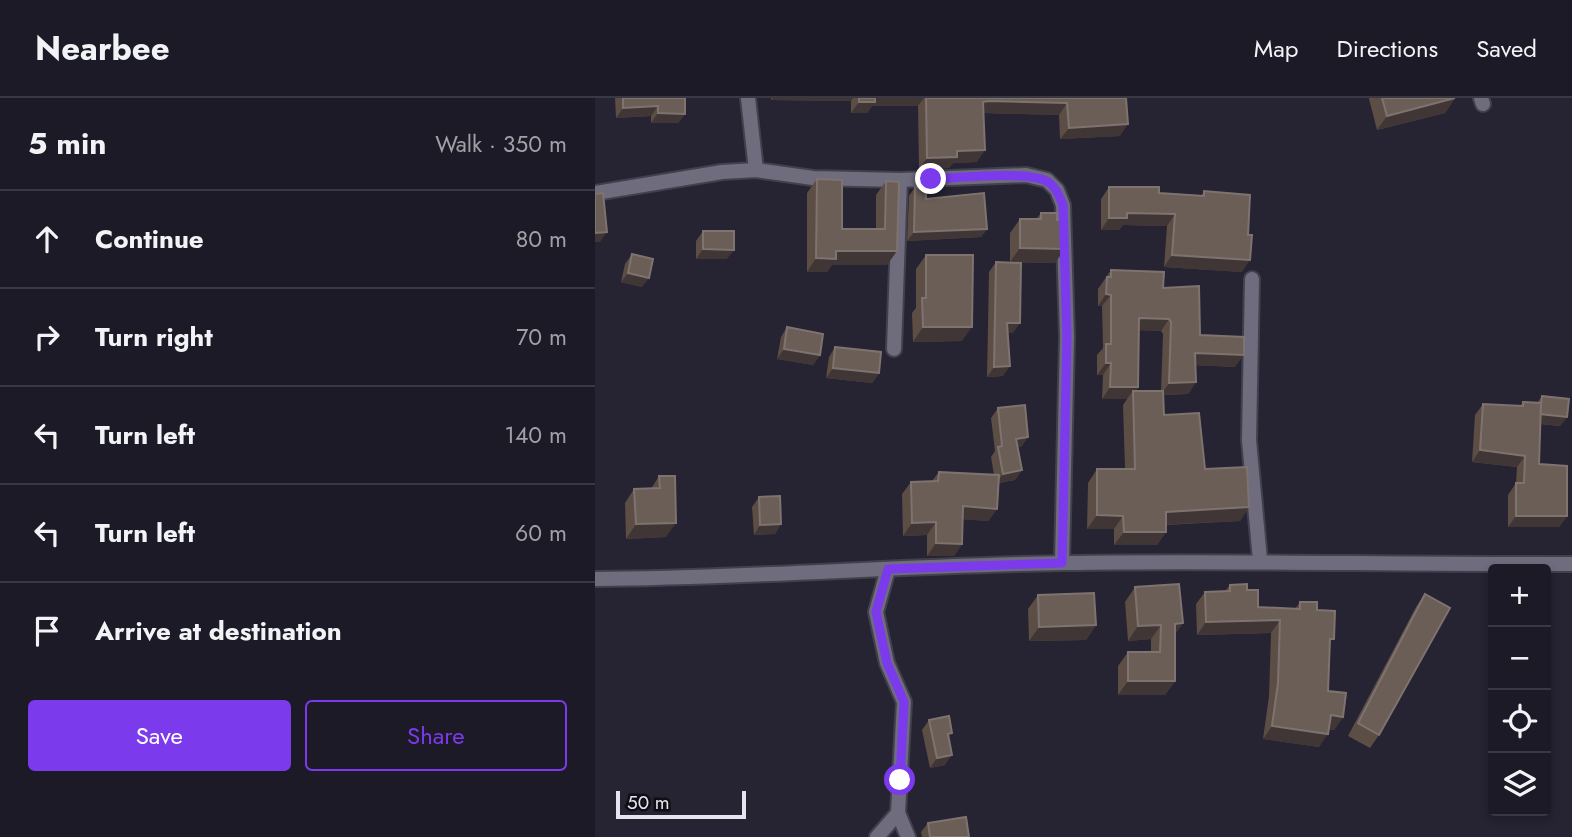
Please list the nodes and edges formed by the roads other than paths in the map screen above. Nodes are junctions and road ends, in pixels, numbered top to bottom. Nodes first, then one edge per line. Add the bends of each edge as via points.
1 (748, 98) edge
2 (756, 170) junction
3 (900, 180) junction
4 (595, 193) edge
5 (1252, 279) dead end
6 (894, 349) dead end
7 (1260, 561) junction
8 (1062, 563) junction
9 (1572, 564) edge
10 (888, 569) junction
11 (595, 579) edge
12 (898, 813) junction
13 (877, 837) edge
14 (908, 837) edge

1 - 2 street
2 - 3 street via 813,178
2 - 4 street
3 - 6 street
3 - 8 street via 1026,175 1047,180 1057,190 1063,205 1067,337
5 - 7 street via 1249,440
7 - 8 street
7 - 9 street
8 - 10 street
10 - 11 street
10 - 12 street via 876,612 887,663 904,702
12 - 13 street
12 - 14 street

